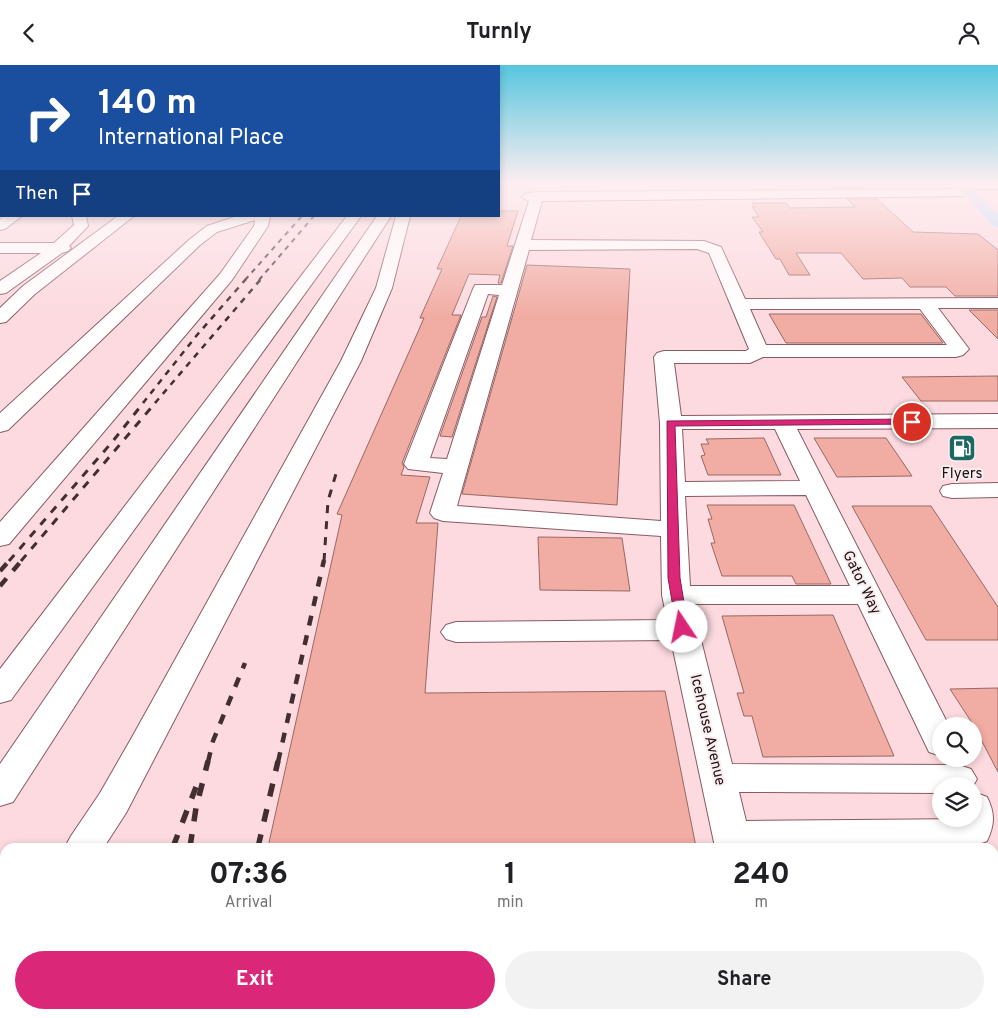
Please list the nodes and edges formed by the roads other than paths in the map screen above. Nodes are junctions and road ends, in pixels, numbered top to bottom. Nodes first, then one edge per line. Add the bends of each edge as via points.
1 (79, 227) edge
2 (104, 227) edge
3 (112, 227) edge
4 (217, 227) edge
5 (260, 227) edge
6 (345, 227) edge
7 (376, 227) edge
8 (400, 227) edge
9 (526, 227) edge
10 (522, 245) junction
11 (86, 247) junction
12 (0, 248) edge
13 (58, 248) junction
14 (0, 289) edge
15 (509, 290) junction
16 (926, 303) junction
17 (998, 303) edge
18 (739, 304) junction
19 (5, 309) edge
20 (759, 351) junction
21 (952, 408) dead end
22 (669, 413) junction
23 (989, 415) edge
24 (782, 423) junction
25 (0, 425) edge
26 (457, 467) junction
27 (815, 488) junction
28 (672, 489) junction
29 (998, 490) edge
30 (952, 491) dead end
31 (672, 529) junction
32 (0, 538) edge
33 (676, 595) junction
34 (868, 595) junction
35 (683, 630) junction
36 (456, 632) dead end
37 (0, 693) edge
38 (932, 725) edge
39 (718, 777) junction
40 (932, 787) edge
41 (0, 792) edge
42 (975, 827) edge
43 (733, 842) edge
44 (87, 843) edge

1 - 13 street
2 - 11 street
3 - 11 street
4 - 25 street via 195,242
5 - 32 street via 226,277
6 - 37 street
7 - 41 street
8 - 44 street via 384,288 351,361 139,756
9 - 10 street
10 - 15 street
10 - 18 street via 699,244 716,250
11 - 13 street
11 - 19 street
12 - 13 street
13 - 14 street
15 - 26 street
15 - 26 street via 481,289 416,464
16 - 17 street
16 - 18 street
16 - 20 street via 959,349
18 - 20 street
20 - 22 street, Icehouse Avenue via 750,357 664,357
21 - 23 street
22 - 24 street
22 - 28 street, Icehouse Avenue
23 - 24 street
24 - 27 street, Gator Way
26 - 31 street via 443,513
27 - 28 street
27 - 34 street, Gator Way
28 - 31 street, Icehouse Avenue
29 - 30 street
31 - 33 street, Icehouse Avenue
33 - 34 street
33 - 35 street, Icehouse Avenue
34 - 38 street, Gator Way
35 - 36 street
35 - 39 street, Icehouse Avenue
39 - 40 street
39 - 43 street, Icehouse Avenue
42 - 43 street via 962,835

